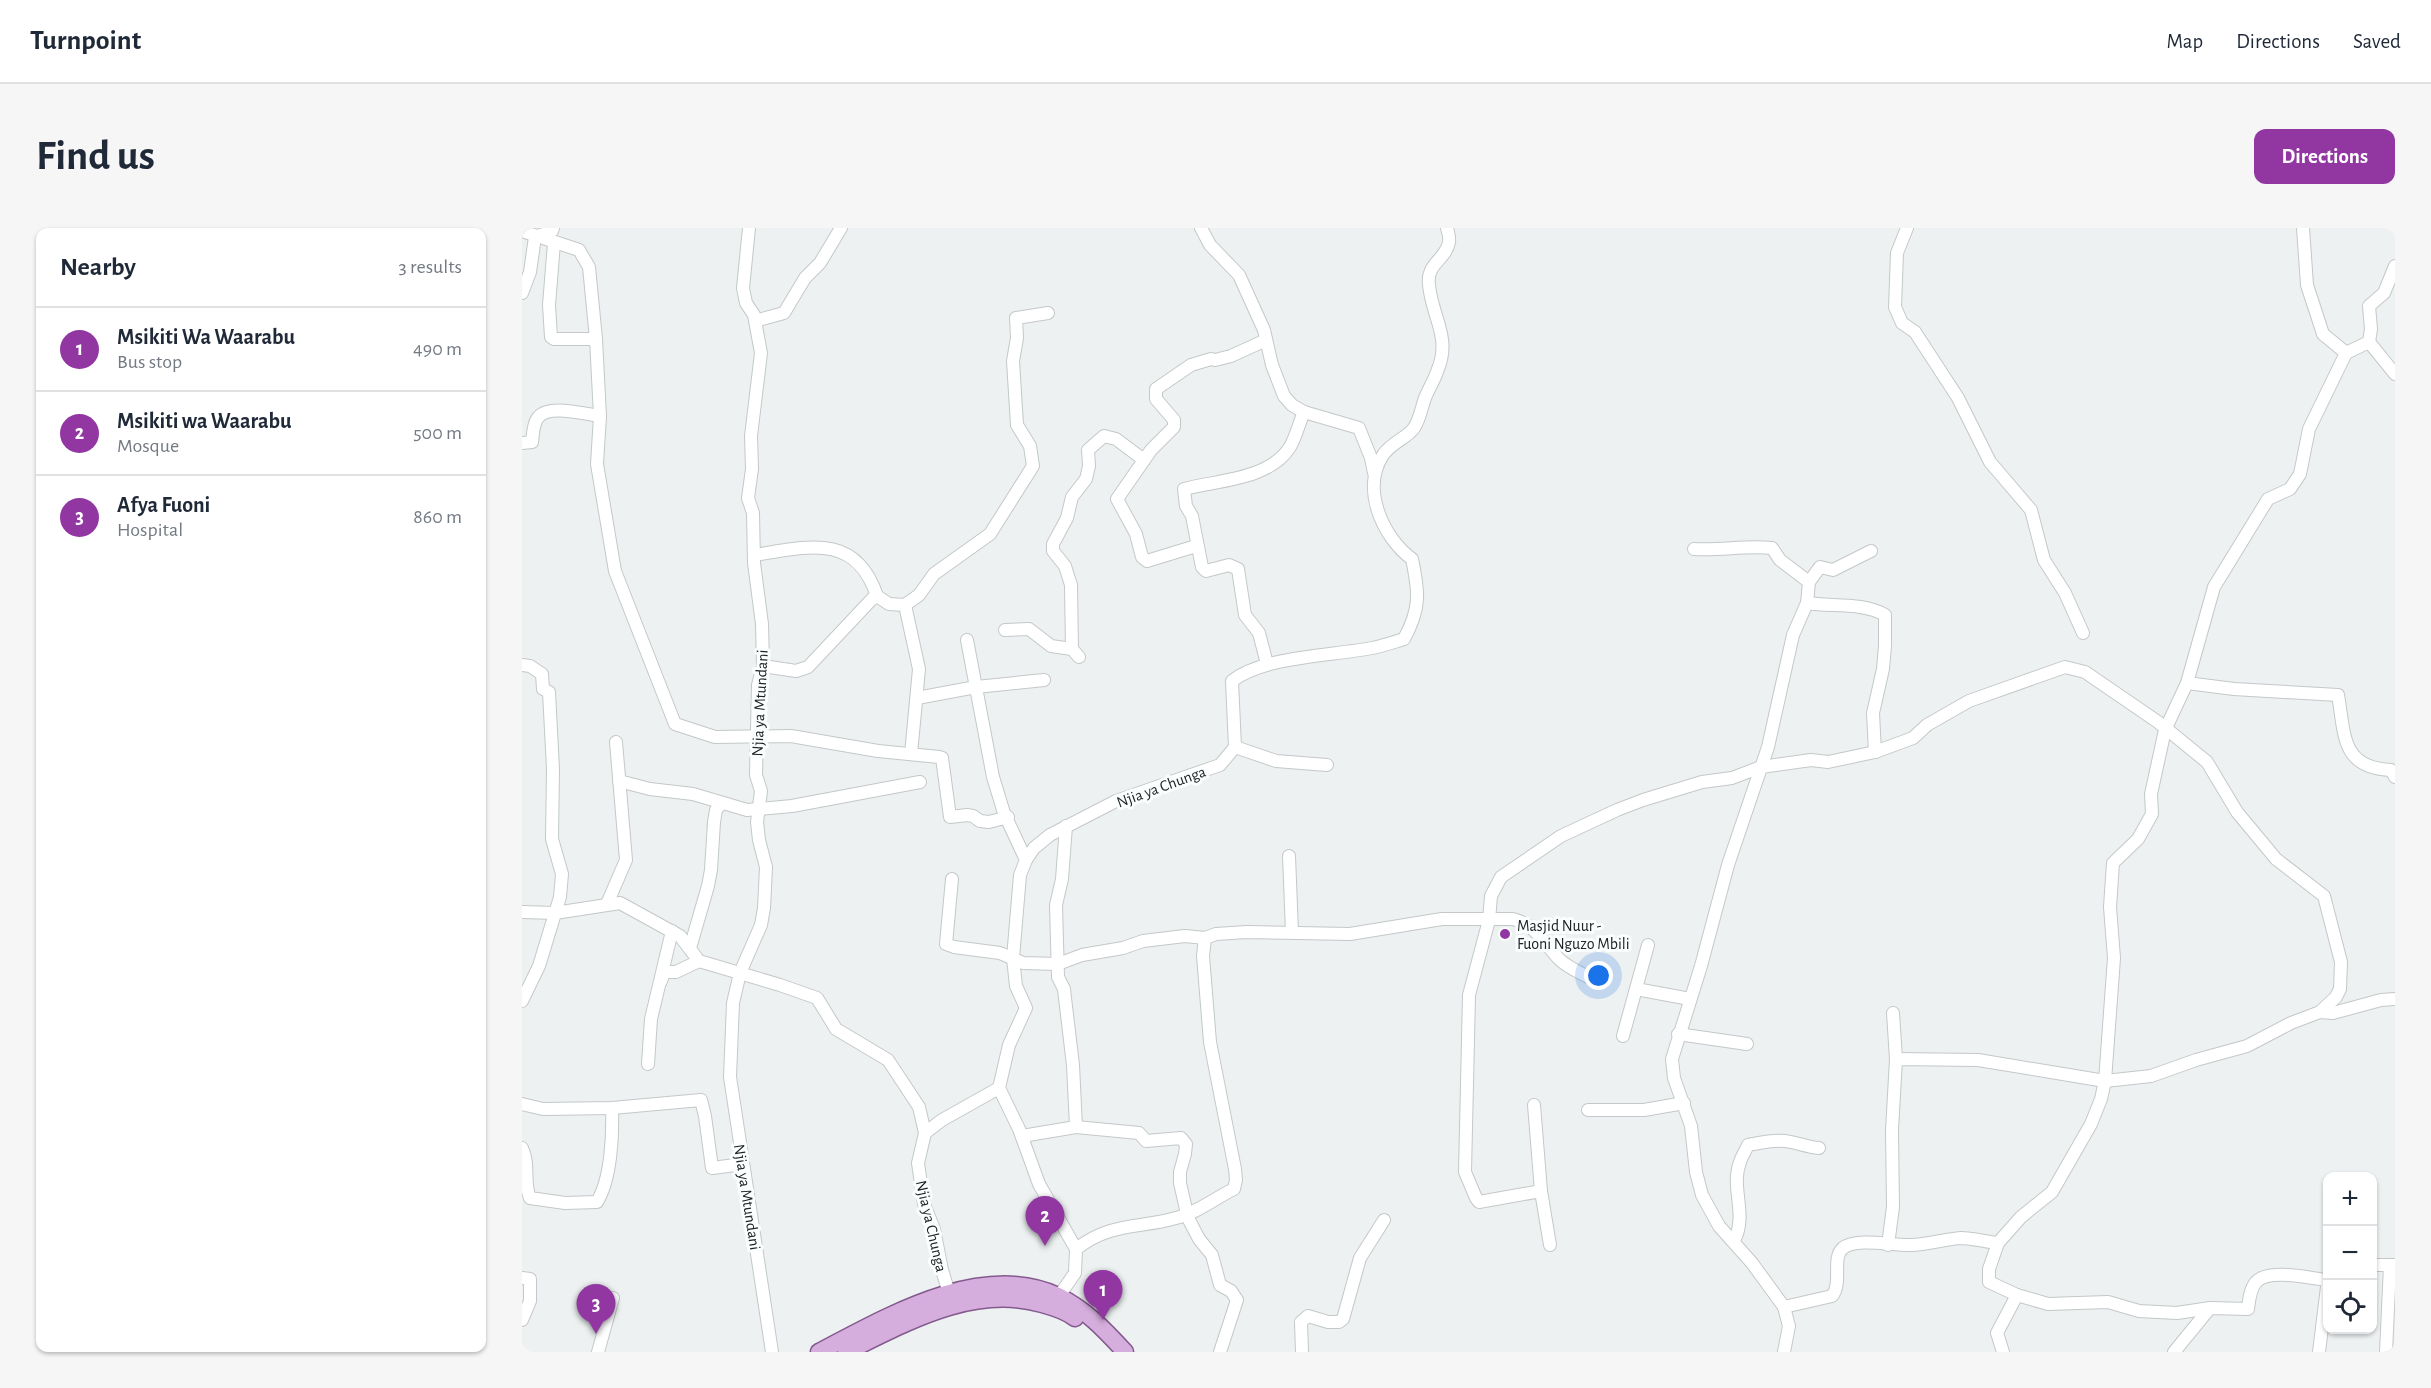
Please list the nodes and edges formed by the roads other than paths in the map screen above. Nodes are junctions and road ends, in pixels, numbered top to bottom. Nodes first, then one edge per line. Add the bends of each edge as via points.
1 (553, 228) edge
2 (748, 228) edge
3 (841, 228) edge
4 (1202, 228) edge
5 (1448, 228) edge
6 (1907, 228) edge
7 (2303, 228) edge
8 (522, 231) edge
9 (535, 237) junction
10 (554, 243) junction
11 (2395, 266) edge
12 (522, 293) edge
13 (1048, 313) dead end
14 (755, 321) junction
15 (596, 339) junction
16 (1266, 340) junction
17 (2369, 342) junction
18 (2346, 353) junction
19 (2395, 374) edge
20 (1304, 412) junction
21 (600, 416) junction
22 (522, 443) edge
23 (1144, 460) junction
24 (1374, 473) junction
25 (1196, 546) junction
26 (1694, 549) dead end
27 (1871, 551) dead end
28 (755, 555) junction
29 (1809, 582) junction
30 (877, 596) junction
31 (1806, 603) junction
32 (904, 605) junction
33 (1005, 630) dead end
34 (2084, 633) dead end
35 (967, 640) dead end
36 (1267, 664) junction
37 (522, 665) edge
38 (763, 666) junction
39 (1044, 680) dead end
40 (2187, 683) junction
41 (976, 687) junction
42 (917, 698) junction
43 (2165, 730) junction
44 (756, 735) junction
45 (616, 742) dead end
46 (1235, 747) junction
47 (1875, 752) junction
48 (911, 754) junction
49 (1328, 765) dead end
50 (1761, 767) junction
51 (2395, 777) edge
52 (619, 781) junction
53 (920, 782) dead end
54 (721, 804) junction
55 (759, 810) junction
56 (1008, 817) junction
57 (1066, 826) junction
58 (1289, 856) dead end
59 (1026, 860) junction
60 (952, 879) dead end
61 (608, 904) junction
62 (522, 912) edge
63 (555, 913) junction
64 (1489, 920) junction
65 (672, 931) junction
66 (1292, 932) junction
67 (1205, 938) junction
68 (1648, 945) dead end
69 (690, 948) junction
70 (1013, 958) junction
71 (699, 961) junction
72 (1059, 964) junction
73 (740, 974) junction
74 (1592, 979) dead end
75 (659, 985) junction
76 (1636, 989) junction
77 (1690, 999) junction
78 (2395, 999) edge
79 (522, 1001) edge
80 (2320, 1012) junction
81 (1893, 1013) dead end
82 (1678, 1034) junction
83 (1623, 1036) dead end
84 (1747, 1044) dead end
85 (1896, 1059) junction
86 (648, 1064) dead end
87 (2105, 1081) junction
88 (999, 1088) junction
89 (1684, 1103) junction
90 (1534, 1105) dead end
91 (524, 1107) edge
92 (612, 1108) junction
93 (1588, 1110) dead end
94 (1076, 1127) junction
95 (925, 1133) junction
96 (1022, 1136) junction
97 (522, 1148) edge
98 (1819, 1148) dead end
99 (743, 1164) junction
100 (1541, 1191) junction
101 (1187, 1213) junction
102 (1384, 1220) dead end
103 (1734, 1241) junction
104 (1998, 1243) junction
105 (1550, 1245) dead end
106 (1888, 1245) junction
107 (1076, 1249) junction
108 (2392, 1265) edge
109 (522, 1278) edge
110 (2323, 1279) edge
111 (2327, 1280) edge
112 (949, 1293) junction
113 (2017, 1295) junction
114 (1059, 1296) junction
115 (613, 1299) dead end
116 (1784, 1307) junction
117 (2210, 1308) junction
118 (522, 1320) edge
119 (597, 1352) edge
120 (772, 1352) edge
121 (819, 1352) edge
122 (846, 1352) edge
123 (1110, 1352) edge
124 (1125, 1352) edge
125 (1220, 1352) edge
126 (1302, 1352) edge
127 (1784, 1352) edge
128 (2003, 1352) edge
129 (2174, 1352) edge
130 (2319, 1352) edge
131 (2386, 1352) edge

1 - 9 street
2 - 14 street, Njia ya Mtundani via 744,288
3 - 14 street via 784,313
4 - 16 street via 1210,245 1239,275
5 - 24 street via 1449,241 1443,255 1431,267 1428,284 1443,337 1439,369 1412,431 1389,447
6 - 34 street via 1897,254 1895,307 1902,323 1915,332 1958,398 1990,462 2031,510 2044,560
7 - 18 street via 2307,285 2323,334
8 - 9 street
9 - 10 street
9 - 12 street via 530,272
10 - 15 street via 579,250 589,267
10 - 15 street via 549,305 551,337
11 - 17 street via 2384,293 2369,306
13 - 32 street via 1016,318 1013,361 1017,426 1030,446 1033,466 990,534 934,574 919,595
14 - 28 street, Njia ya Mtundani via 761,353 750,436 752,469 748,498 753,513
15 - 21 street
16 - 20 street via 1284,396
16 - 23 street via 1230,356 1191,365 1156,389 1156,399 1174,420 1174,427
17 - 18 street
17 - 19 street
18 - 40 street via 2309,429 2300,474 2290,489 2268,499 2214,587
20 - 24 street via 1359,428
20 - 25 street via 1290,447 1260,472 1184,489
21 - 22 street via 547,410 534,423 532,442
21 - 44 street via 597,464 615,571 675,724 715,737
23 - 25 street via 1117,499 1136,534 1142,556 1147,561
23 - 33 street via 1116,439 1104,436 1088,450 1086,479 1072,497 1067,518 1053,544 1071,585 1076,653 1051,646 1029,629
24 - 36 street via 1376,502 1386,532 1412,559 1419,593 1413,622 1404,639 1375,648
25 - 36 street via 1206,571 1229,565 1238,569 1245,615 1259,633
26 - 29 street via 1772,548 1780,560
27 - 29 street via 1833,570 1820,567
28 - 30 street via 833,548 847,554 871,577
28 - 38 street, Njia ya Mtundani
29 - 31 street
30 - 32 street via 889,604
30 - 38 street via 808,667 796,671
31 - 47 street via 1849,606 1884,615 1883,669 1873,713
31 - 50 street via 1793,635
32 - 42 street via 919,669
35 - 41 street
36 - 46 street via 1232,681
37 - 63 street via 542,674 543,689 549,692 552,839 562,874
38 - 44 street, Njia ya Mtundani via 758,685
39 - 41 street
40 - 43 street
40 - 51 street via 2338,695 2344,735 2352,755 2373,769 2391,770
41 - 42 street
41 - 56 street via 993,777
42 - 48 street
43 - 47 street via 2085,672 2065,667 1969,701 1914,738
43 - 80 street via 2207,762 2237,812 2276,859 2324,896 2341,962 2340,989
43 - 87 street via 2151,794 2152,814 2138,839 2113,863 2110,906 2114,958
44 - 48 street via 791,736
44 - 55 street, Njia ya Mtundani via 756,775 762,791
45 - 52 street
46 - 49 street via 1276,761
46 - 57 street, Njia ya Chunga via 1220,765 1116,801
47 - 50 street via 1828,762 1811,760
48 - 56 street via 942,758 950,817 967,815 989,822
50 - 64 street via 1643,800 1561,836 1501,877 1491,896
50 - 77 street
52 - 54 street via 693,794
52 - 61 street via 626,860
53 - 55 street
54 - 55 street
54 - 69 street via 714,822 708,886
55 - 73 street, Njia ya Mtundani via 759,840 766,867 764,908
56 - 59 street
57 - 59 street, Njia ya Chunga via 1042,842
57 - 72 street via 1056,905
58 - 66 street
59 - 70 street via 1020,875
60 - 70 street via 946,944
61 - 63 street
61 - 65 street via 620,903
62 - 63 street
63 - 79 street via 539,966
64 - 66 street via 1424,921 1350,934
64 - 74 street via 1523,922 1544,937 1560,959
64 - 100 street via 1469,995 1466,1172 1479,1202
65 - 69 street
65 - 75 street
66 - 67 street via 1224,933
67 - 72 street via 1185,936 1143,942
67 - 101 street via 1209,1042 1236,1180 1234,1189
68 - 76 street
69 - 71 street
70 - 72 street via 1023,963
70 - 88 street via 1016,987 1026,1008 1009,1045
71 - 73 street
71 - 75 street via 676,972 664,972
72 - 94 street via 1073,1065
73 - 95 street via 817,998 836,1029 888,1060 919,1107
73 - 99 street, Njia ya Mtundani via 731,1025 730,1077
75 - 86 street via 651,1019
76 - 77 street
76 - 83 street
77 - 82 street
78 - 80 street via 2333,1013
80 - 87 street via 2247,1046 2151,1076
81 - 85 street
82 - 84 street
82 - 89 street via 1672,1059 1674,1078
85 - 87 street via 1978,1060
85 - 106 street via 1893,1207
87 - 104 street via 2091,1124 2052,1192 2021,1217
88 - 95 street
88 - 96 street
89 - 93 street via 1644,1110
89 - 103 street via 1702,1195 1719,1226
90 - 100 street
91 - 92 street
92 - 97 street via 605,1189 597,1202 530,1198 527,1159
92 - 99 street via 701,1100 711,1168
94 - 96 street
94 - 101 street via 1140,1133 1146,1141 1181,1138 1186,1144 1180,1183
95 - 112 street, Njia ya Chunga via 918,1164 924,1204
96 - 107 street via 1039,1184
98 - 103 street via 1781,1141 1748,1145 1739,1163 1740,1229
99 - 120 street, Njia ya Mtundani
100 - 105 street
101 - 107 street via 1101,1233
101 - 125 street via 1212,1255 1220,1285 1236,1296
102 - 126 street via 1360,1258 1343,1319 1328,1322 1304,1318
103 - 116 street
104 - 106 street via 1962,1238
104 - 113 street via 1989,1282
106 - 116 street via 1867,1242 1843,1249 1838,1255 1836,1290 1832,1296
107 - 114 street via 1075,1273
108 - 131 street
109 - 118 street via 530,1279 530,1301
110 - 117 street via 2263,1276 2251,1290 2248,1309
111 - 130 street
112 - 114 main road via 1006,1286
112 - 121 main road via 899,1311
113 - 117 street via 2048,1304 2108,1302 2139,1311 2176,1313
113 - 128 street via 1997,1333
114 - 124 main road via 1098,1322
115 - 119 street
116 - 127 street via 1789,1326
117 - 129 street
122 - 123 main road via 932,1312 1000,1299 1058,1309 1089,1329

